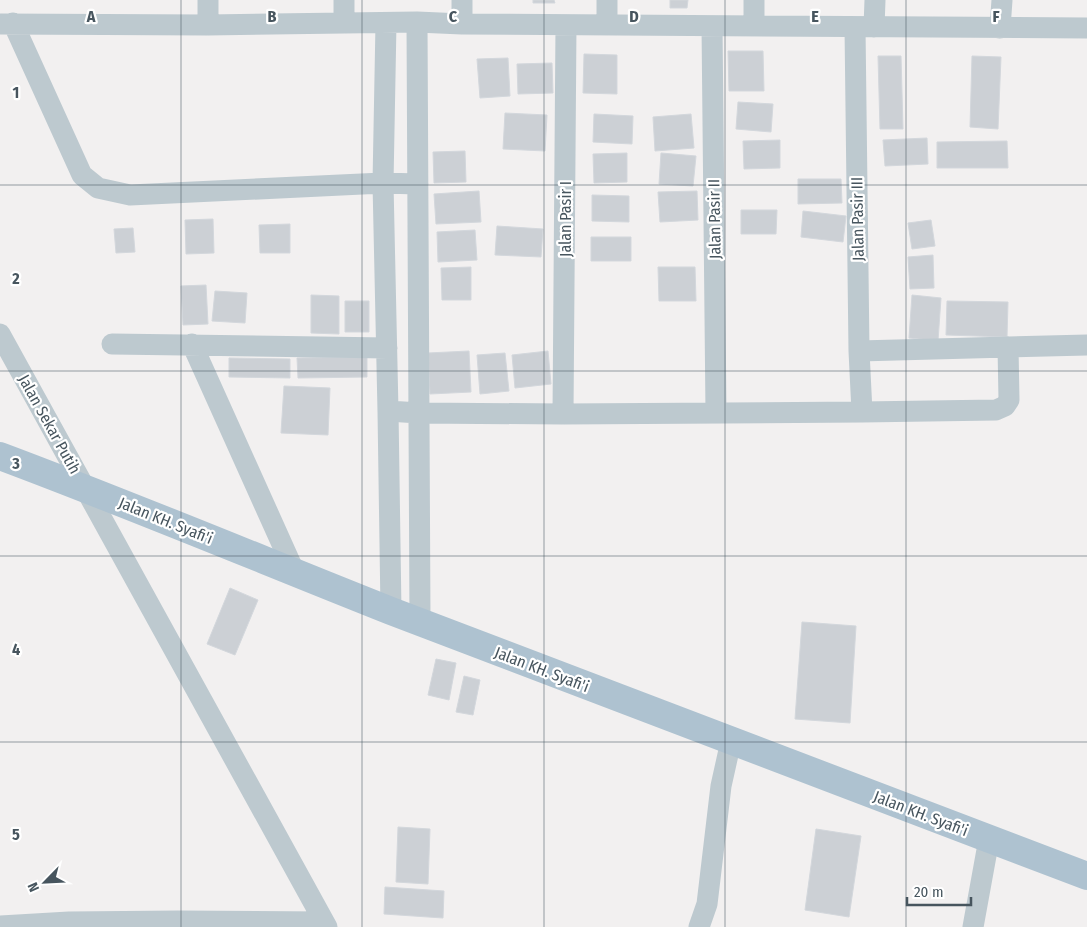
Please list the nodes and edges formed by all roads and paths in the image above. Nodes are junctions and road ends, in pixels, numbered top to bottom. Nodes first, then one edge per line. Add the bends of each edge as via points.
1 (208, 0) edge
2 (344, 0) edge
3 (462, 0) edge
4 (607, 0) edge
5 (754, 0) edge
6 (875, 0) edge
7 (1002, 0) edge
8 (386, 22) junction
9 (417, 22) junction
10 (6, 24) edge
11 (344, 24) junction
12 (462, 24) junction
13 (566, 24) junction
14 (208, 25) junction
15 (607, 25) junction
16 (712, 26) junction
17 (754, 26) junction
18 (864, 27) junction
19 (1000, 28) junction
20 (1087, 28) edge
21 (383, 183) junction
22 (418, 184) junction
23 (0, 334) edge
24 (112, 344) dead end
25 (192, 344) junction
26 (1087, 345) edge
27 (1008, 347) junction
28 (387, 348) junction
29 (859, 351) junction
30 (388, 411) junction
31 (862, 412) junction
32 (419, 413) junction
33 (716, 413) junction
34 (564, 414) junction
35 (0, 456) edge
36 (85, 488) junction
37 (295, 573) junction
38 (391, 610) junction
39 (420, 621) junction
40 (731, 741) junction
41 (989, 839) junction
42 (1087, 876) edge
43 (326, 924) edge
44 (0, 926) edge
45 (699, 927) edge
46 (973, 927) edge

1 - 14 street
2 - 11 street
3 - 12 street
4 - 15 street
5 - 17 street
6 - 18 street, Jalan Pasir III
7 - 19 street
8 - 9 street
8 - 11 street
8 - 21 street
9 - 12 street
9 - 22 street
10 - 14 street
10 - 21 street via 82,175 98,188 130,195
11 - 14 street
12 - 13 street
13 - 15 street
13 - 34 street, Jalan Pasir I
15 - 16 street
16 - 17 street
16 - 33 street, Jalan Pasir II
17 - 18 street
18 - 19 street
18 - 29 street, Jalan Pasir III
19 - 20 street
21 - 22 street
21 - 28 street
22 - 32 street
23 - 36 street, Jalan Sekar Putih
24 - 25 street
25 - 28 street
25 - 37 street
26 - 27 street
27 - 29 street
27 - 31 street via 1009,400 1005,406 996,410
28 - 30 street
29 - 31 street, Jalan Pasir III
30 - 32 street
30 - 38 street
31 - 33 street
32 - 34 street
32 - 39 street
33 - 34 street
35 - 36 main road, Jalan KH. Syafi'i
36 - 37 main road, Jalan KH. Syafi'i
36 - 43 street, Jalan Sekar Putih
37 - 38 main road, Jalan KH. Syafi'i
38 - 39 main road, Jalan KH. Syafi'i
39 - 40 main road, Jalan KH. Syafi'i
40 - 41 main road, Jalan KH. Syafi'i
40 - 45 street via 721,786 707,904
41 - 42 main road, Jalan KH. Syafi'i
41 - 46 street
43 - 44 street via 178,921

